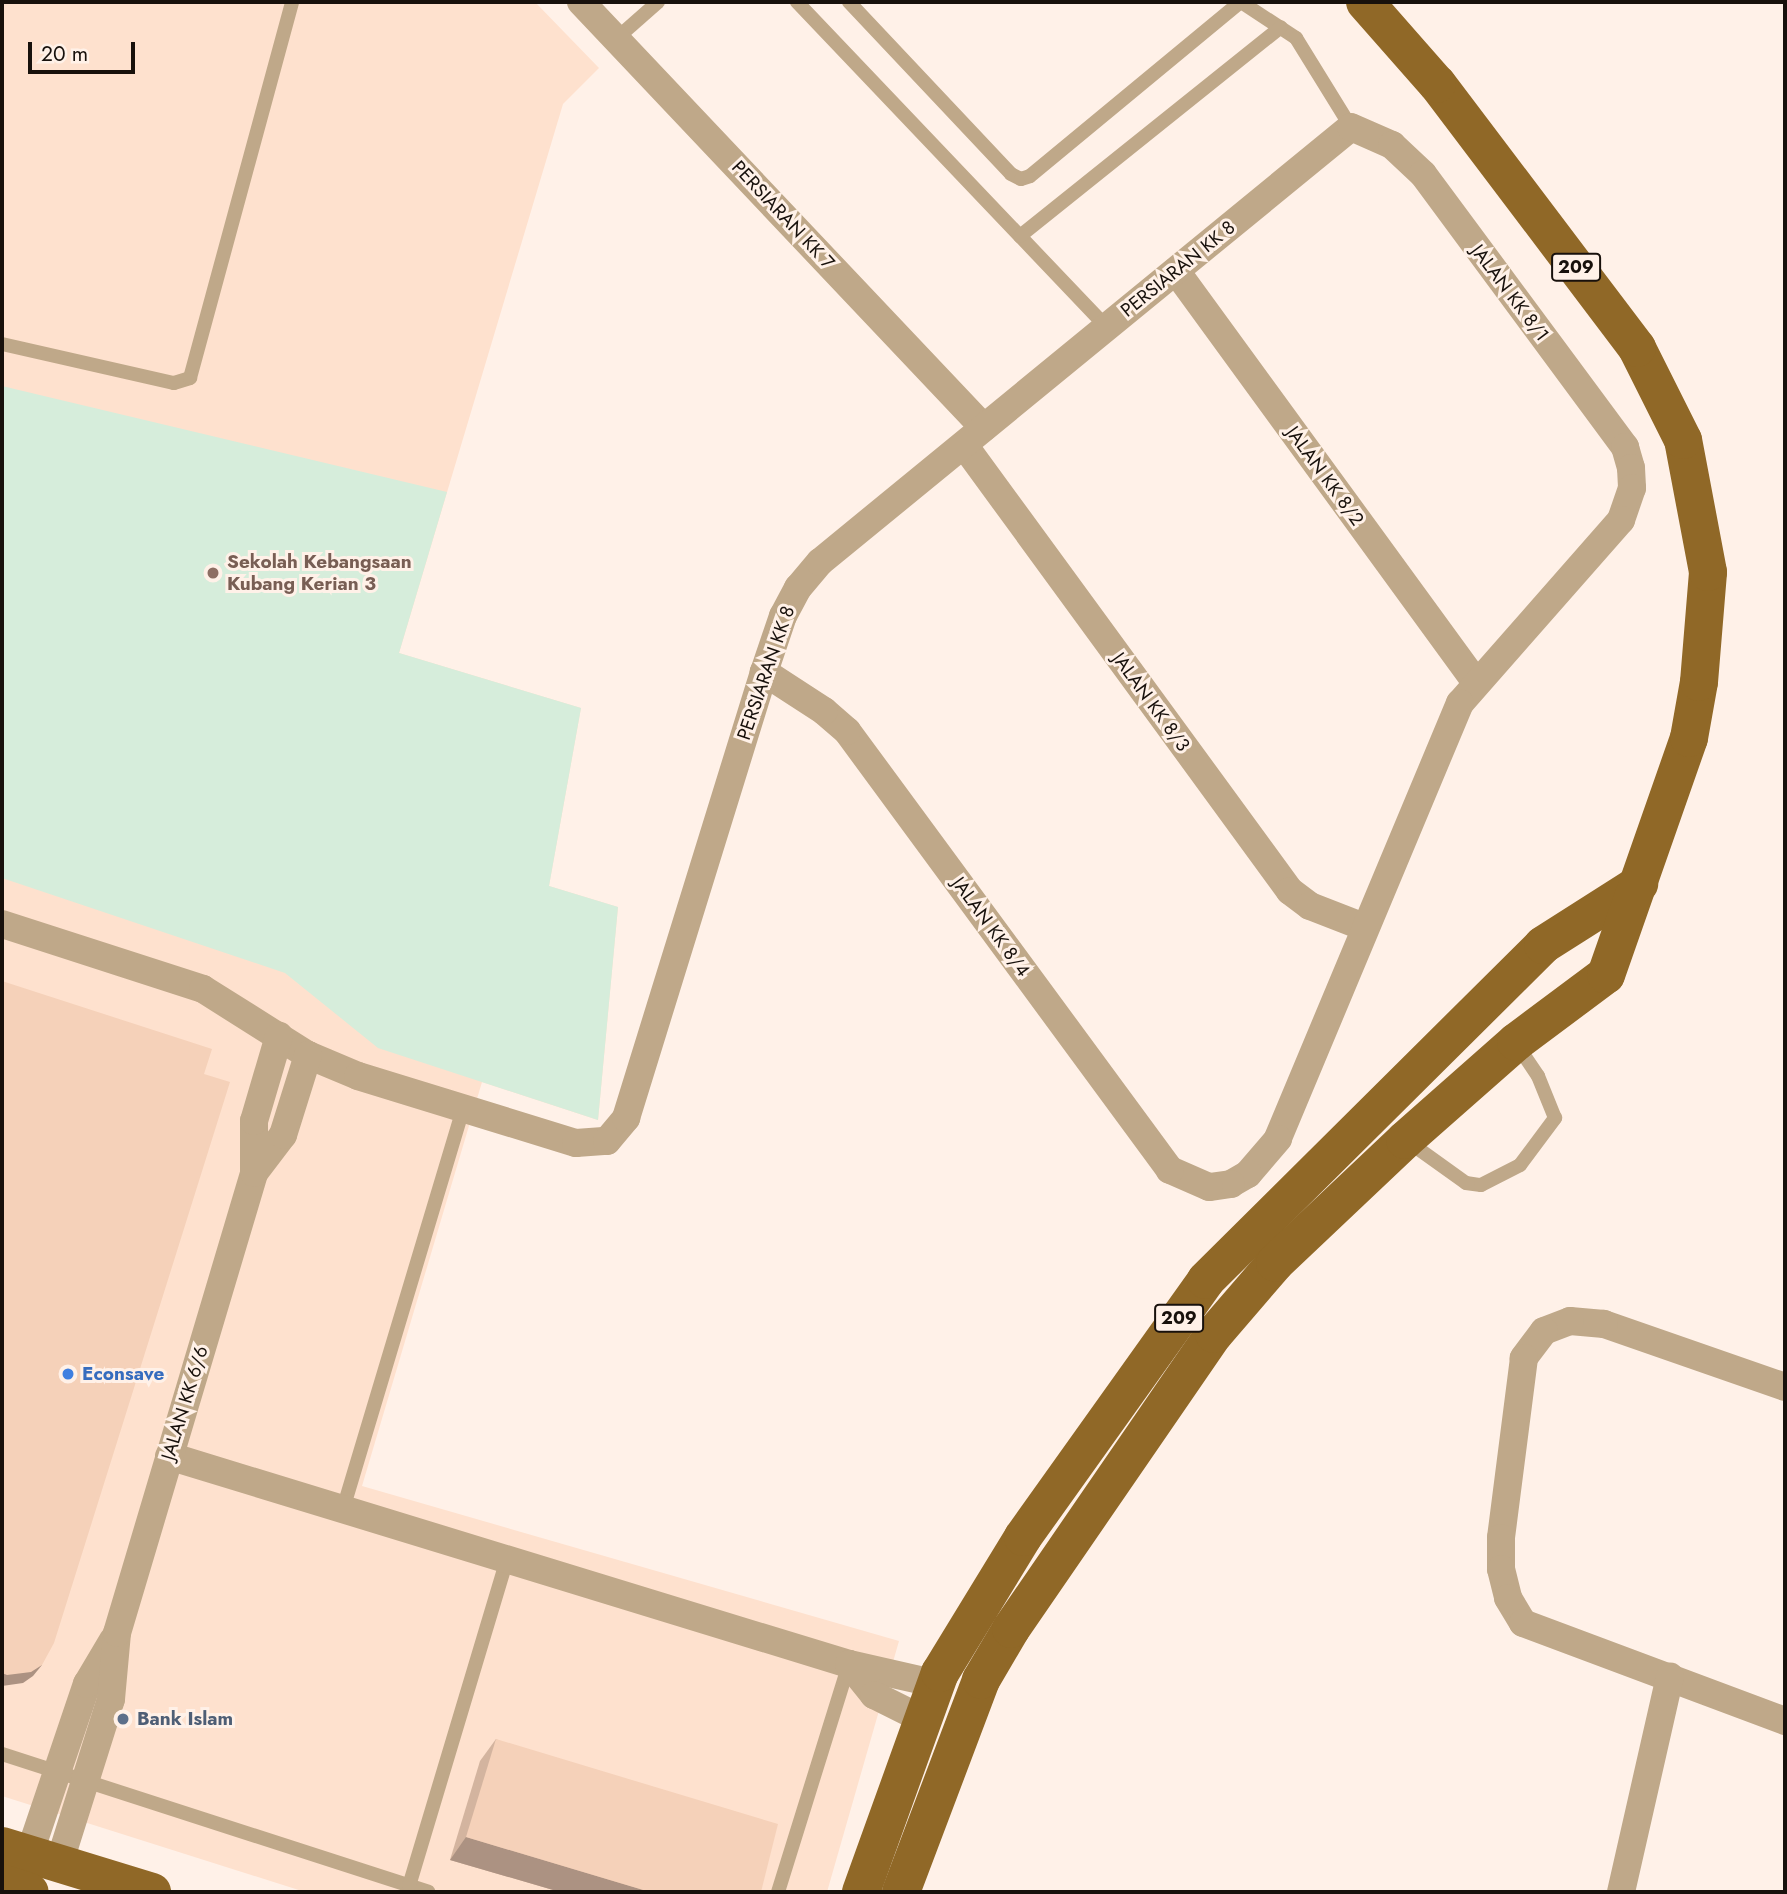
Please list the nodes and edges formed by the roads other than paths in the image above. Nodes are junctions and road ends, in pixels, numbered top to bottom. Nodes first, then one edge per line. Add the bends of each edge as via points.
1 (292, 2) edge
2 (581, 2) edge
3 (658, 2) edge
4 (797, 2) edge
5 (849, 2) edge
6 (1241, 2) edge
7 (1365, 2) edge
8 (1281, 27) junction
9 (616, 39) junction
10 (1351, 127) junction
11 (1020, 236) junction
12 (1176, 271) junction
13 (1107, 327) junction
14 (2, 344) edge
15 (974, 436) junction
16 (764, 672) junction
17 (1475, 681) junction
18 (1639, 884) junction
19 (2, 924) edge
20 (1364, 927) junction
21 (279, 1036) junction
22 (1516, 1042) junction
23 (308, 1055) junction
24 (463, 1108) junction
25 (1405, 1140) junction
26 (254, 1173) junction
27 (1785, 1387) edge
28 (170, 1456) junction
29 (343, 1509) junction
30 (508, 1559) junction
31 (117, 1633) junction
32 (849, 1664) junction
33 (1670, 1677) junction
34 (937, 1684) junction
35 (924, 1720) junction
36 (1785, 1721) edge
37 (2, 1754) edge
38 (56, 1773) junction
39 (85, 1783) junction
40 (21, 1874) edge
41 (410, 1886) junction
42 (152, 1892) edge
43 (428, 1892) edge
44 (778, 1892) edge
45 (861, 1892) edge
46 (901, 1892) edge
47 (1621, 1892) edge

1 - 14 lane via 190,378 174,383
2 - 9 street, PERSIARAN KK 7
3 - 9 lane
4 - 11 lane
5 - 6 lane via 1011,174 1021,179
6 - 8 lane
7 - 18 main road, 209 via 1437,84 1637,348 1683,440 1708,572 1705,626 1689,738
8 - 10 lane via 1296,38
8 - 11 lane
9 - 15 street, PERSIARAN KK 7
10 - 12 street, PERSIARAN KK 8
10 - 17 street, JALAN KK 8/1 via 1392,145 1423,174 1625,447 1632,488 1620,520
11 - 13 lane
12 - 13 street, PERSIARAN KK 8
12 - 17 street, JALAN KK 8/2
13 - 15 street, PERSIARAN KK 8
15 - 16 street, PERSIARAN KK 8 via 820,562 783,616
15 - 20 street, JALAN KK 8/3 via 1290,891 1310,906
16 - 20 street, JALAN KK 8/4 via 824,710 847,731 1170,1170 1209,1187 1231,1184 1248,1174 1278,1139
16 - 24 street, PERSIARAN KK 8 via 618,1131 607,1141 576,1143
17 - 20 street via 1449,727
18 - 22 main road, 209 via 1606,975
18 - 34 main road, 209 via 1543,945 1206,1280 1023,1537
19 - 21 street, PERSIARAN KK 8 via 203,989
21 - 23 street, PERSIARAN KK 8
21 - 26 street, JALAN KK 6/6 via 254,1121
22 - 25 main road, 209
22 - 25 lane via 1538,1076 1556,1118 1520,1165 1481,1185 1466,1183
23 - 24 street, PERSIARAN KK 8 via 358,1076
23 - 26 street, JALAN KK 6/6 via 283,1135
24 - 29 lane
25 - 46 main road, 209 via 1245,1296 1011,1629 981,1680 955,1740
26 - 28 street, JALAN KK 6/6
27 - 33 street via 1604,1324 1570,1321 1544,1331 1524,1358 1501,1538 1501,1569 1508,1598 1523,1623
28 - 29 street
28 - 31 street, JALAN KK 6/6
29 - 30 street
30 - 32 street
30 - 41 lane
31 - 38 street, JALAN KK 6/6 via 87,1684
31 - 39 street, JALAN KK 6/6 via 111,1699
32 - 34 street
32 - 35 street via 874,1695
32 - 44 lane
33 - 36 street
33 - 47 street
34 - 35 main road, 209
35 - 45 main road, 209
37 - 38 lane
38 - 39 lane
38 - 40 street, JALAN KK 6/6
39 - 40 street, JALAN KK 6/6
39 - 41 lane
40 - 42 main road
41 - 43 lane

